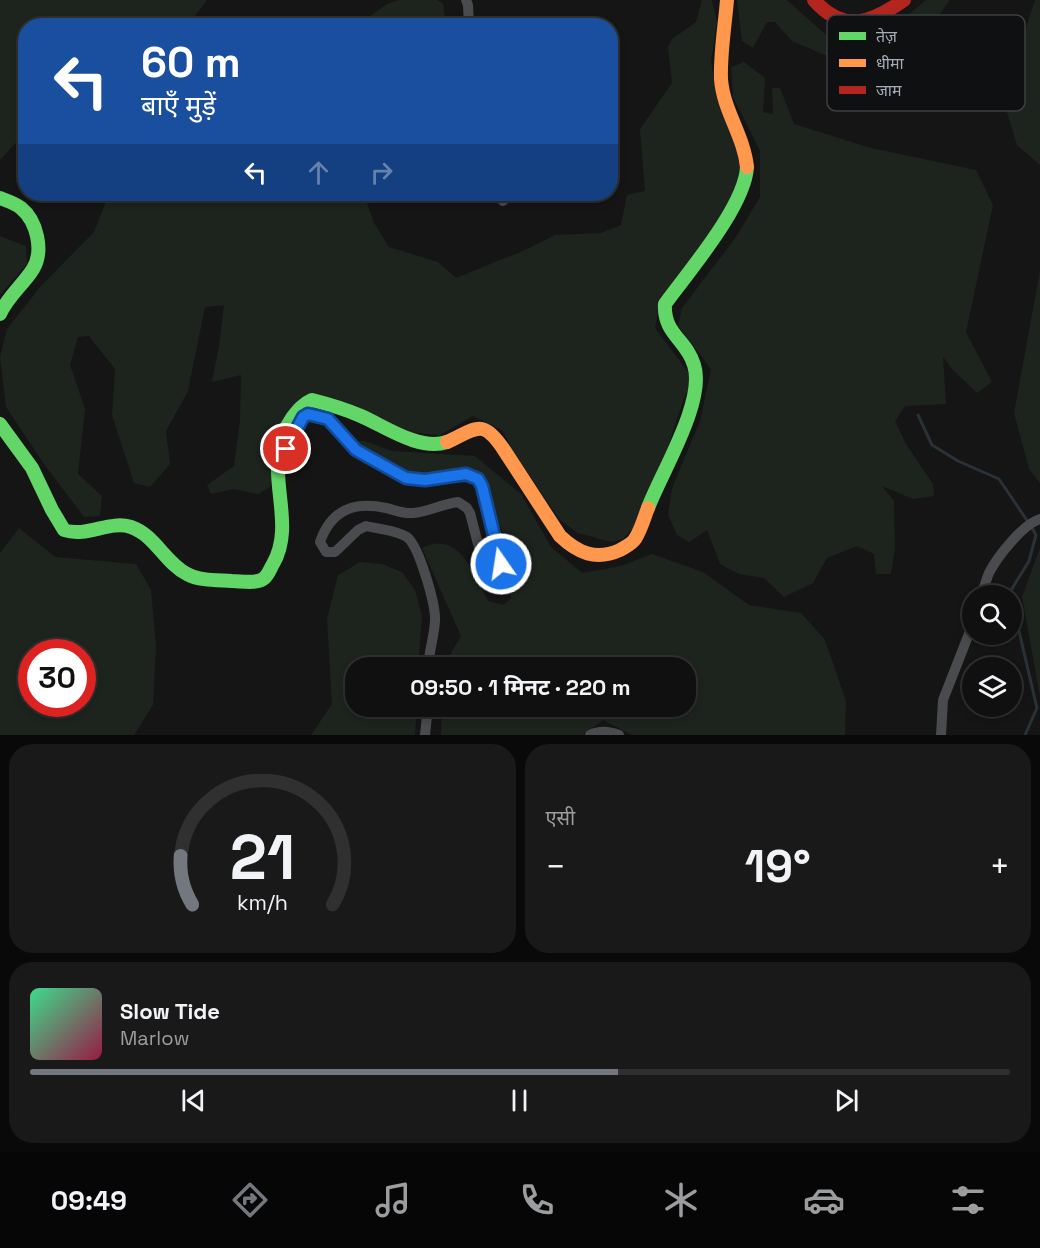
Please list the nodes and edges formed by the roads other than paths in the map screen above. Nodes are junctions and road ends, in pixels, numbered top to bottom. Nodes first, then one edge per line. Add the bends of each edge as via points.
1 (466, 0) edge
2 (727, 0) edge
3 (814, 0) edge
4 (904, 0) edge
5 (830, 15) edge
6 (879, 15) edge
7 (469, 18) edge
8 (0, 198) edge
9 (0, 314) edge
10 (0, 424) edge
11 (278, 473) junction
12 (1038, 519) edge
13 (985, 585) edge
14 (965, 645) edge
15 (430, 657) edge
16 (427, 717) edge
17 (425, 735) edge
18 (590, 735) edge
19 (619, 735) edge
20 (941, 735) edge

1 - 7 street
2 - 11 main road via 721,80 747,170 734,208 664,304 664,321 694,362 697,373 681,434 631,545 609,555 592,557 568,544 548,521 497,439 474,428 434,444 400,435 321,402 308,401 290,420 281,439
3 - 5 main road
4 - 6 main road
8 - 9 main road via 24,212 35,230 39,254 33,269 8,297
10 - 11 main road via 36,475 64,530 75,533 121,526 135,528 178,568 195,577 255,581 266,576 280,550
11 - 15 street via 299,422 308,414 328,419 356,450 398,475 425,480 466,474 478,479 502,567 494,573 485,571 470,513 458,502 415,513 369,506 349,509 332,519 320,542 326,552 335,552 366,526 403,536 414,544 435,617
12 - 13 street via 1000,556
14 - 20 street via 943,700
16 - 17 street
18 - 19 street

